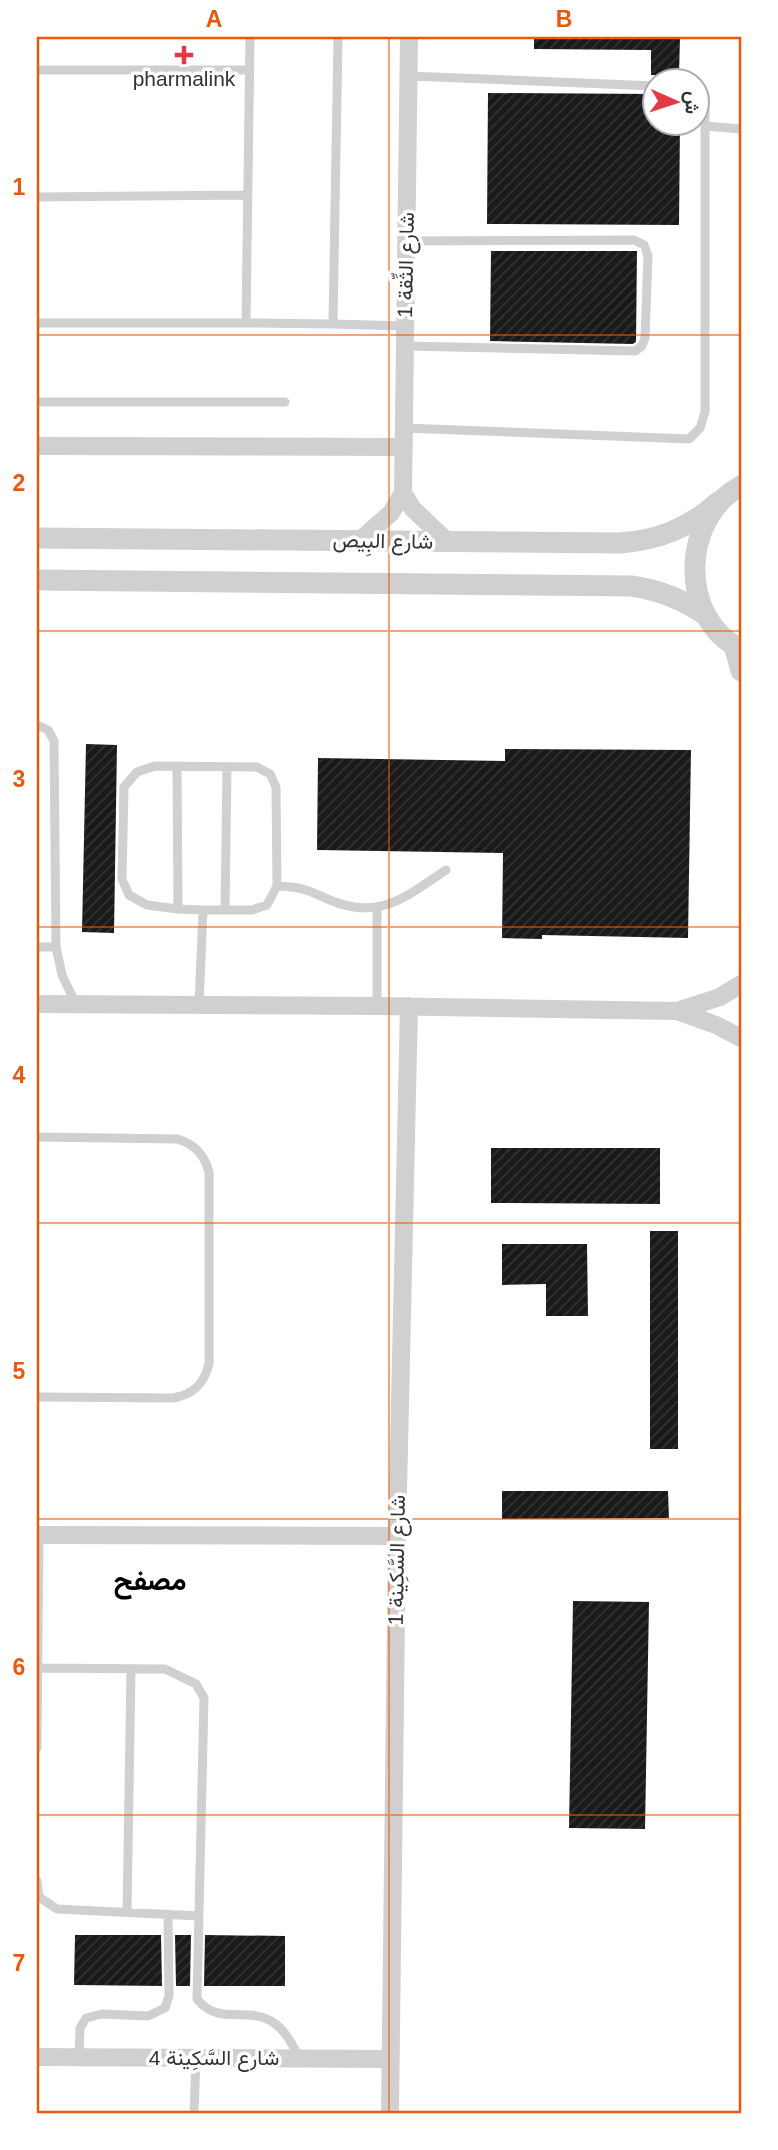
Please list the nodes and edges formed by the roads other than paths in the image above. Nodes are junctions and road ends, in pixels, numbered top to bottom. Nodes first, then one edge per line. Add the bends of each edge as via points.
1 (250, 37) edge
2 (338, 37) edge
3 (409, 37) edge
4 (37, 70) edge
5 (250, 70) junction
6 (408, 76) junction
7 (642, 85) edge
8 (712, 127) edge
9 (741, 129) edge
10 (705, 136) edge
11 (248, 195) junction
12 (37, 197) edge
13 (407, 241) junction
14 (37, 323) edge
15 (246, 323) junction
16 (333, 324) junction
17 (405, 326) junction
18 (405, 345) junction
19 (37, 402) edge
20 (285, 402) dead end
21 (404, 428) junction
22 (37, 446) edge
23 (404, 447) junction
24 (741, 486) edge
25 (403, 493) junction
26 (719, 502) junction
27 (37, 538) edge
28 (359, 541) junction
29 (448, 542) junction
30 (37, 580) edge
31 (707, 616) junction
32 (738, 647) edge
33 (741, 671) edge
34 (37, 725) edge
35 (177, 766) junction
36 (227, 767) junction
37 (446, 870) dead end
38 (277, 886) junction
39 (178, 909) junction
40 (377, 909) junction
41 (203, 910) junction
42 (225, 910) junction
43 (37, 947) edge
44 (56, 947) junction
45 (741, 984) edge
46 (37, 1004) edge
47 (76, 1004) junction
48 (200, 1005) junction
49 (377, 1006) junction
50 (409, 1006) junction
51 (677, 1011) junction
52 (741, 1038) edge
53 (37, 1137) edge
54 (37, 1397) edge
55 (38, 1535) edge
56 (397, 1536) junction
57 (37, 1668) edge
58 (131, 1669) junction
59 (37, 1748) edge
60 (37, 1881) edge
61 (127, 1912) junction
62 (168, 1914) junction
63 (199, 1916) junction
64 (37, 2057) edge
65 (79, 2057) junction
66 (196, 2058) junction
67 (300, 2059) junction
68 (390, 2059) junction
69 (194, 2113) edge
70 (390, 2113) edge

1 - 5 lane
2 - 16 lane
3 - 6 street, شارع الثِّقة 1
4 - 5 lane
5 - 11 lane
6 - 7 lane
6 - 13 street, شارع الثِّقة 1
8 - 9 lane
10 - 21 lane via 705,412 690,439
11 - 12 lane
11 - 15 lane
13 - 17 street, شارع الثِّقة 1
13 - 18 lane via 634,240 644,244 648,256 645,338 635,351
14 - 15 lane
15 - 16 lane
16 - 17 lane
17 - 18 street, شارع الثِّقة 1
18 - 21 street, شارع الثِّقة 1
19 - 20 lane
21 - 23 street, شارع الثِّقة 1
22 - 23 street
23 - 25 street, شارع الثِّقة 1
24 - 26 street, شارع البِيص
25 - 28 street via 391,513
25 - 29 street
26 - 29 street, شارع البِيص via 681,528 638,542
26 - 31 street via 702,528 694,558 696,588
27 - 28 street, شارع البِيص
28 - 29 street, شارع البِيص
30 - 31 street, شارع البِيص via 631,586 671,595
31 - 32 street
32 - 33 street
34 - 44 lane via 48,730 54,741
35 - 36 lane
35 - 39 lane
35 - 39 lane via 137,772 124,787 122,879 129,895 146,905
36 - 38 lane via 257,767 271,774 276,787
36 - 42 lane
37 - 40 lane
38 - 40 lane via 311,890 354,909
38 - 42 lane via 267,905
39 - 41 lane
40 - 49 lane
41 - 42 lane
41 - 48 lane
43 - 44 lane
44 - 47 lane via 62,975
45 - 51 street via 720,997
46 - 47 street
47 - 48 street
48 - 49 street
49 - 50 street
50 - 51 street
50 - 56 street, شارع السَّكِينة 1
51 - 52 street
53 - 54 lane via 178,1139 202,1154 209,1172 209,1364 203,1381 190,1393 173,1398
55 - 56 street
55 - 57 lane
56 - 68 street, شارع السَّكِينة 1
57 - 58 lane
57 - 59 lane
58 - 61 lane
58 - 63 lane via 172,1671 196,1684 204,1698
60 - 61 lane via 39,1897 57,1909
61 - 62 lane
62 - 63 lane
62 - 65 lane via 169,1996 165,2008 148,2016 86,2018 80,2028
63 - 67 lane via 197,1999 205,2010 218,2014 272,2021
64 - 65 street, شارع السَّكِينة 4
65 - 66 street, شارع السَّكِينة 4
66 - 67 street, شارع السَّكِينة 4
66 - 69 lane
67 - 68 street, شارع السَّكِينة 4
68 - 70 street, شارع السَّكِينة 1

